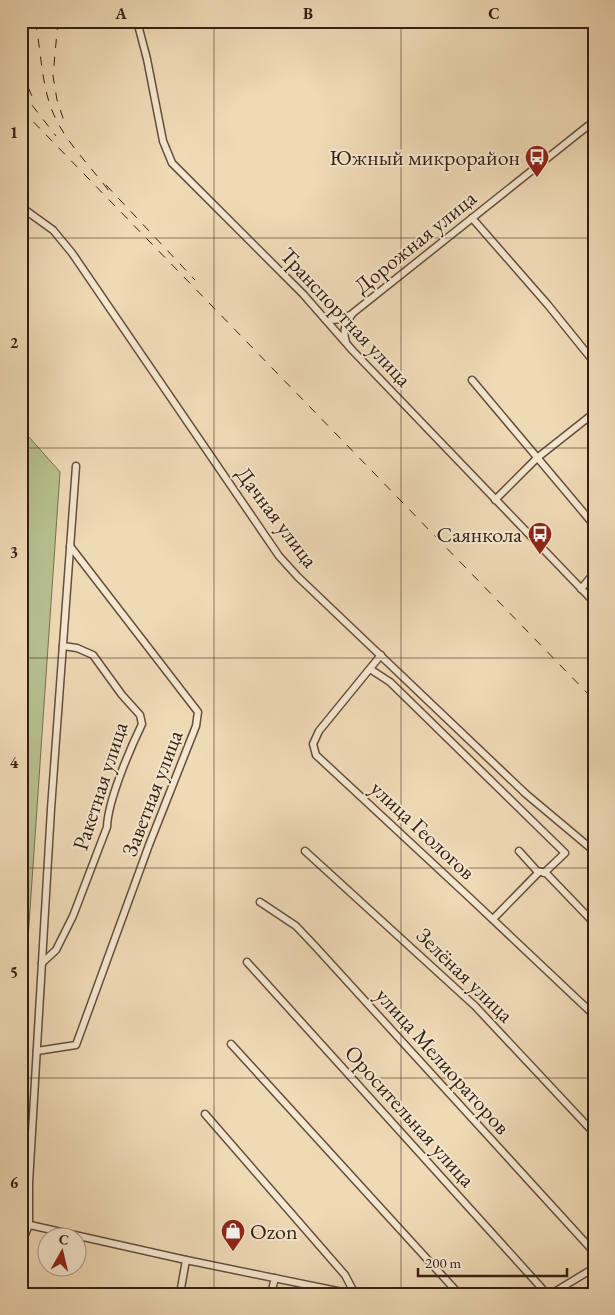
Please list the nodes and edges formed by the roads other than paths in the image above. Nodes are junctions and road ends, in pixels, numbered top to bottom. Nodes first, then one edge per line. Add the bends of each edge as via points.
1 (137, 21) edge
2 (594, 120) edge
3 (21, 207) edge
4 (472, 218) junction
5 (354, 313) junction
6 (325, 319) junction
7 (346, 343) junction
8 (594, 362) edge
9 (472, 380) dead end
10 (594, 413) edge
11 (537, 458) junction
12 (76, 466) dead end
13 (494, 500) junction
14 (594, 525) edge
15 (70, 546) junction
16 (594, 574) edge
17 (581, 589) junction
18 (594, 602) edge
19 (62, 646) junction
20 (381, 655) junction
21 (370, 669) junction
22 (305, 851) dead end
23 (519, 851) dead end
24 (594, 851) edge
25 (542, 872) junction
26 (260, 902) dead end
27 (493, 919) junction
28 (594, 922) edge
29 (248, 962) dead end
30 (42, 963) junction
31 (594, 1015) edge
32 (231, 1044) dead end
33 (37, 1051) junction
34 (205, 1114) dead end
35 (594, 1133) edge
36 (21, 1211) edge
37 (21, 1223) edge
38 (30, 1225) junction
39 (21, 1244) edge
40 (594, 1252) edge
41 (186, 1260) junction
42 (594, 1268) edge
43 (275, 1278) junction
44 (180, 1294) edge
45 (271, 1294) edge
46 (353, 1294) edge
47 (458, 1294) edge
48 (549, 1294) edge

1 - 6 street, Транспортная улица via 164,141 172,163
2 - 4 street, Дорожная улица
3 - 20 street, Дачная улица via 53,230 72,253 279,556
4 - 5 street, Дорожная улица
4 - 8 street
5 - 6 street via 341,320
5 - 7 street, Дорожная улица via 344,328
6 - 7 street, Транспортная улица
7 - 13 street, Транспортная улица
9 - 11 street
10 - 11 street
11 - 13 street
11 - 14 street
12 - 15 street, Ракетная улица
13 - 17 street, Транспортная улица
15 - 19 street, Ракетная улица
15 - 33 street, Заветная улица via 198,712 196,726 76,1045
16 - 17 street
17 - 18 street, Транспортная улица
19 - 30 street, Ракетная улица
19 - 30 street, Ракетная улица via 93,655 140,715 142,724 73,916 56,950
20 - 21 street, улица Геологов
20 - 24 street, Дачная улица via 526,794
21 - 25 street via 390,682 565,853
21 - 27 street, улица Геологов via 319,731 313,744 316,755
22 - 35 street, Зелёная улица via 475,1006
23 - 25 street
25 - 27 street
25 - 28 street
26 - 40 street, улица Мелиораторов via 296,926
27 - 31 street, улица Геологов
29 - 48 street, Оросительная улица
30 - 33 street, Ракетная улица
32 - 47 street
33 - 38 street, Ракетная улица via 29,1183
34 - 46 street via 345,1275
36 - 38 street
37 - 38 street
38 - 39 street
38 - 41 street
41 - 43 street
41 - 44 street
42 - 48 street
43 - 45 street
43 - 46 street

